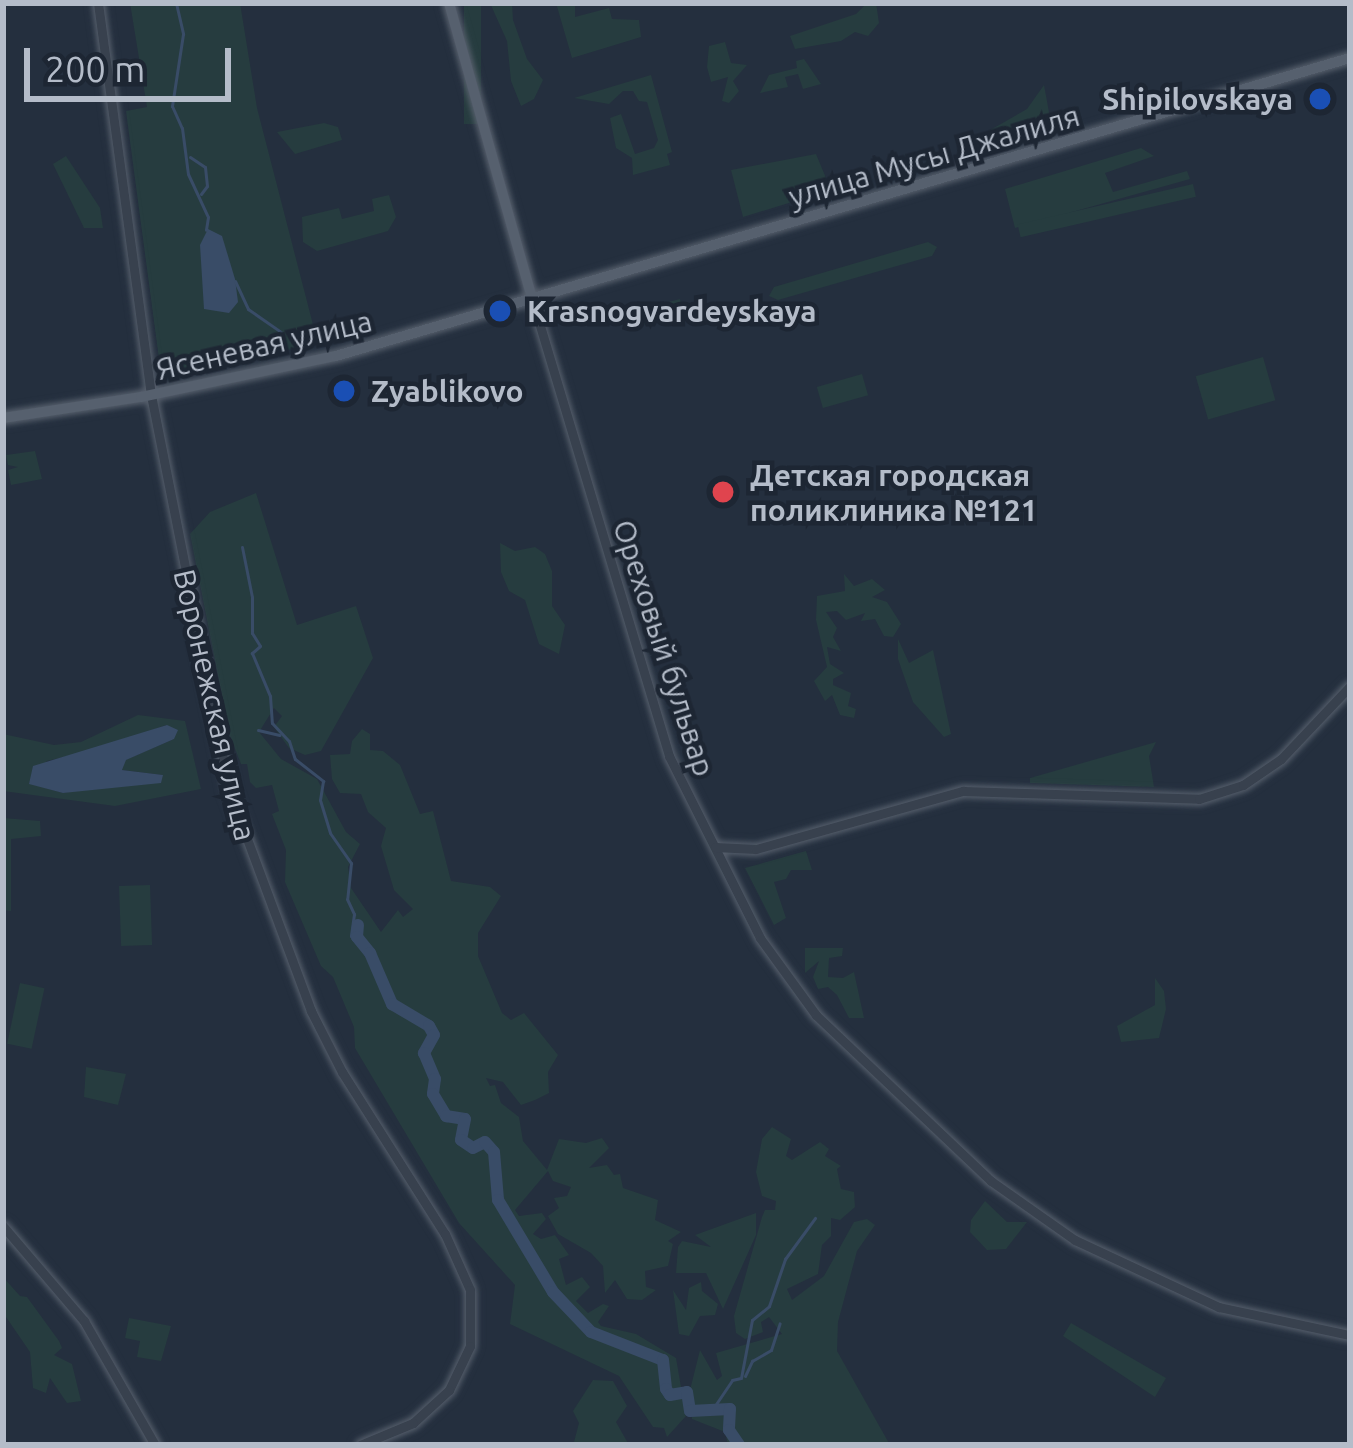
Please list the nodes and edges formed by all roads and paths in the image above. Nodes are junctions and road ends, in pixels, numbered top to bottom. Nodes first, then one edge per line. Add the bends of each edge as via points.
1 (98, 3) edge
2 (449, 3) edge
3 (1350, 58) edge
4 (532, 299) junction
5 (151, 395) junction
6 (3, 418) edge
7 (1350, 686) edge
8 (715, 847) junction
9 (3, 1226) edge
10 (1350, 1335) edge
11 (155, 1445) edge
12 (360, 1445) edge

1 - 5 street, Воронежская улица
2 - 4 main road, Ореховый бульвар
3 - 4 main road, улица Мусы Джалиля
4 - 5 main road, Ясеневая улица via 336,356
4 - 8 street, Ореховый бульвар via 652,711
5 - 6 main road, Ясеневая улица
5 - 12 street, Воронежская улица via 220,753 260,885 342,1072 425,1200 470,1290 470,1346 449,1390 413,1424
7 - 8 street via 1281,759 1244,785 1199,799 963,791 756,849
8 - 10 street, Ореховый бульвар via 760,938 815,1015 1039,1218 1187,1295
9 - 11 street via 84,1322

